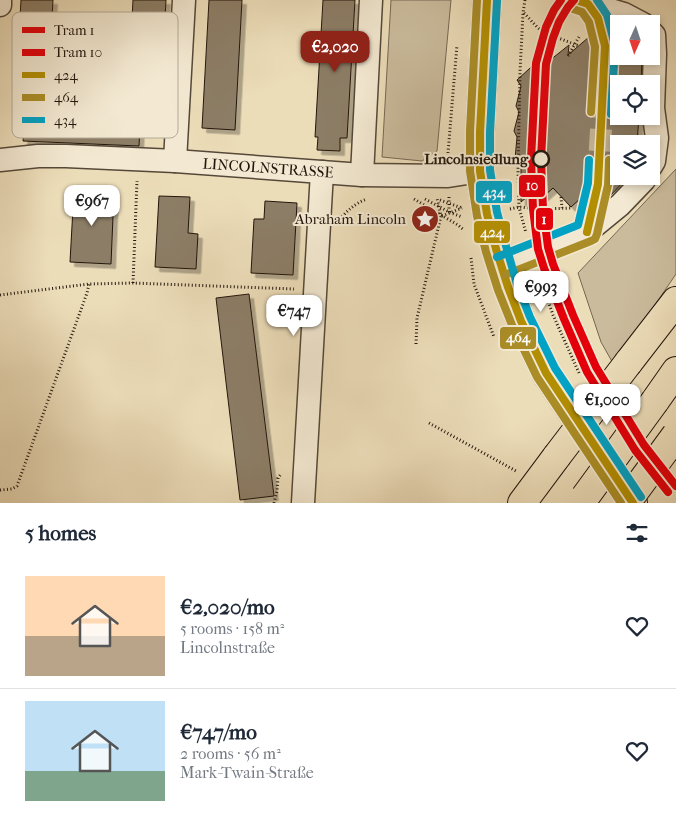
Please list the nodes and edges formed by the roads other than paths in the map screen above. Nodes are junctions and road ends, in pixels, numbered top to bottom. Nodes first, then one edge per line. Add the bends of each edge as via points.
1 (0, 0) edge
2 (184, 0) edge
3 (371, 0) edge
4 (487, 0) edge
5 (582, 2) edge
6 (0, 4) edge
7 (626, 15) edge
8 (654, 65) edge
9 (604, 74) tunnel mouth
10 (178, 107) edge
11 (657, 135) edge
12 (176, 138) edge
13 (0, 160) edge
14 (175, 161) junction
15 (480, 171) junction
16 (322, 172) junction
17 (362, 175) junction
18 (598, 184) tunnel mouth
19 (639, 185) edge
20 (587, 232) junction
21 (501, 266) junction
22 (676, 301) edge
23 (676, 371) edge
24 (676, 435) edge
25 (583, 500) edge
26 (303, 503) edge
27 (522, 503) edge
28 (626, 503) edge
29 (633, 503) edge

1 - 6 street
2 - 10 street
3 - 17 street
4 - 15 main road
5 - 7 street
5 - 9 street via 598,18 605,46
8 - 11 street
12 - 14 street
13 - 14 street, LINCOLNSTRASSE via 66,156
14 - 16 street, LINCOLNSTRASSE
15 - 17 street, LINCOLNSTRASSE via 448,176
15 - 21 main road
16 - 17 street, LINCOLNSTRASSE
16 - 26 street
18 - 20 street
19 - 20 street
20 - 21 street
21 - 29 main road via 521,321 546,373
22 - 27 main road, bridge
23 - 25 main road, bridge
24 - 28 main road, bridge

